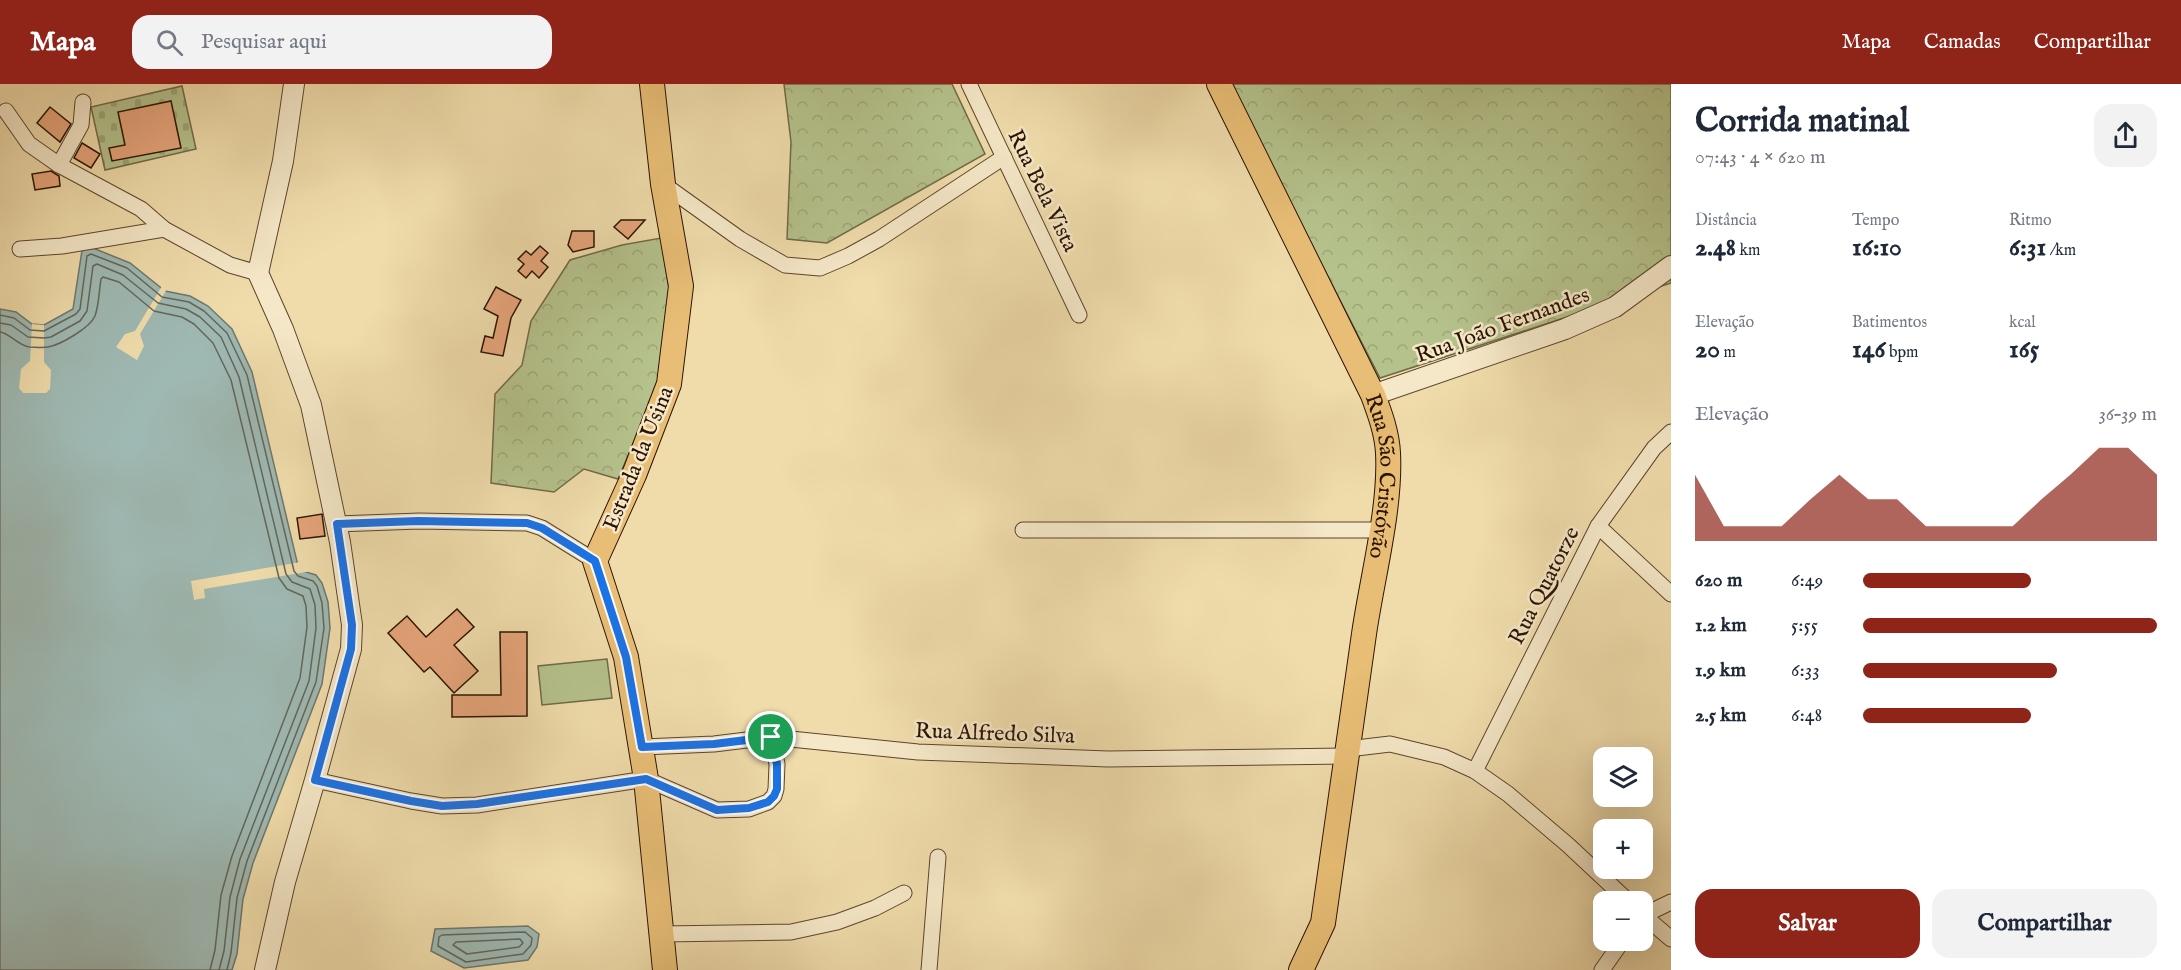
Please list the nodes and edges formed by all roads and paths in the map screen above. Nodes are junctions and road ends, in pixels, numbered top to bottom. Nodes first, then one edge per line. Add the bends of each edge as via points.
1 (294, 84) edge
2 (652, 84) edge
3 (969, 84) edge
4 (1219, 84) edge
5 (83, 102) dead end
6 (6, 111) dead end
7 (1004, 157) junction
8 (58, 165) junction
9 (663, 184) junction
10 (164, 229) junction
11 (20, 249) dead end
12 (1671, 266) edge
13 (258, 273) junction
14 (1079, 315) dead end
15 (1373, 396) junction
16 (1671, 432) edge
17 (337, 524) junction
18 (1598, 526) junction
19 (1023, 530) dead end
20 (1381, 530) junction
21 (595, 561) junction
22 (1671, 594) edge
23 (771, 737) junction
24 (642, 747) junction
25 (1347, 753) junction
26 (1474, 771) junction
27 (646, 779) junction
28 (315, 780) junction
29 (938, 857) dead end
30 (1617, 891) edge
31 (904, 893) dead end
32 (1671, 902) edge
33 (1653, 910) edge
34 (1653, 924) edge
35 (662, 934) junction
36 (1671, 939) edge
37 (1615, 951) edge
38 (266, 970) edge
39 (665, 970) edge
40 (929, 970) edge
41 (1301, 970) edge
42 (1602, 970) edge

1 - 13 street via 283,161
2 - 9 main road, Estrada da Usina
3 - 7 street, Rua Bela Vista
4 - 15 main road, Rua São Cristóvão
5 - 8 street via 81,126
6 - 8 street via 29,144
7 - 9 street via 879,240 820,268 785,265 740,239
7 - 14 street, Rua Bela Vista
8 - 10 street via 141,209
9 - 21 main road, Estrada da Usina via 681,286 669,384
10 - 11 street
10 - 13 street via 230,266
12 - 15 street, Rua João Fernandes via 1614,307 1565,329
13 - 17 street via 311,405
15 - 20 main road, Rua São Cristóvão via 1388,452
16 - 18 street, Rua Quatorze via 1654,448
17 - 21 street via 527,523
17 - 28 street via 352,625 351,649
18 - 22 street
18 - 26 street, Rua Quatorze
19 - 20 street
20 - 25 main road, Rua São Cristóvão
21 - 24 main road via 626,657
23 - 24 street, Rua Alfredo Silva
23 - 25 street, Rua Alfredo Silva via 918,752 1096,758
23 - 27 street via 777,789 763,804 717,810
24 - 27 main road
25 - 26 street, Rua Alfredo Silva via 1390,744 1444,757
25 - 41 main road, Rua São Cristóvão via 1323,923
26 - 30 street, Rua Alfredo Silva via 1508,794
27 - 28 street via 442,806
27 - 35 main road
28 - 38 street via 285,882
29 - 40 street
31 - 35 street via 837,922 791,932
32 - 33 street
34 - 36 street
35 - 39 main road
37 - 42 street

